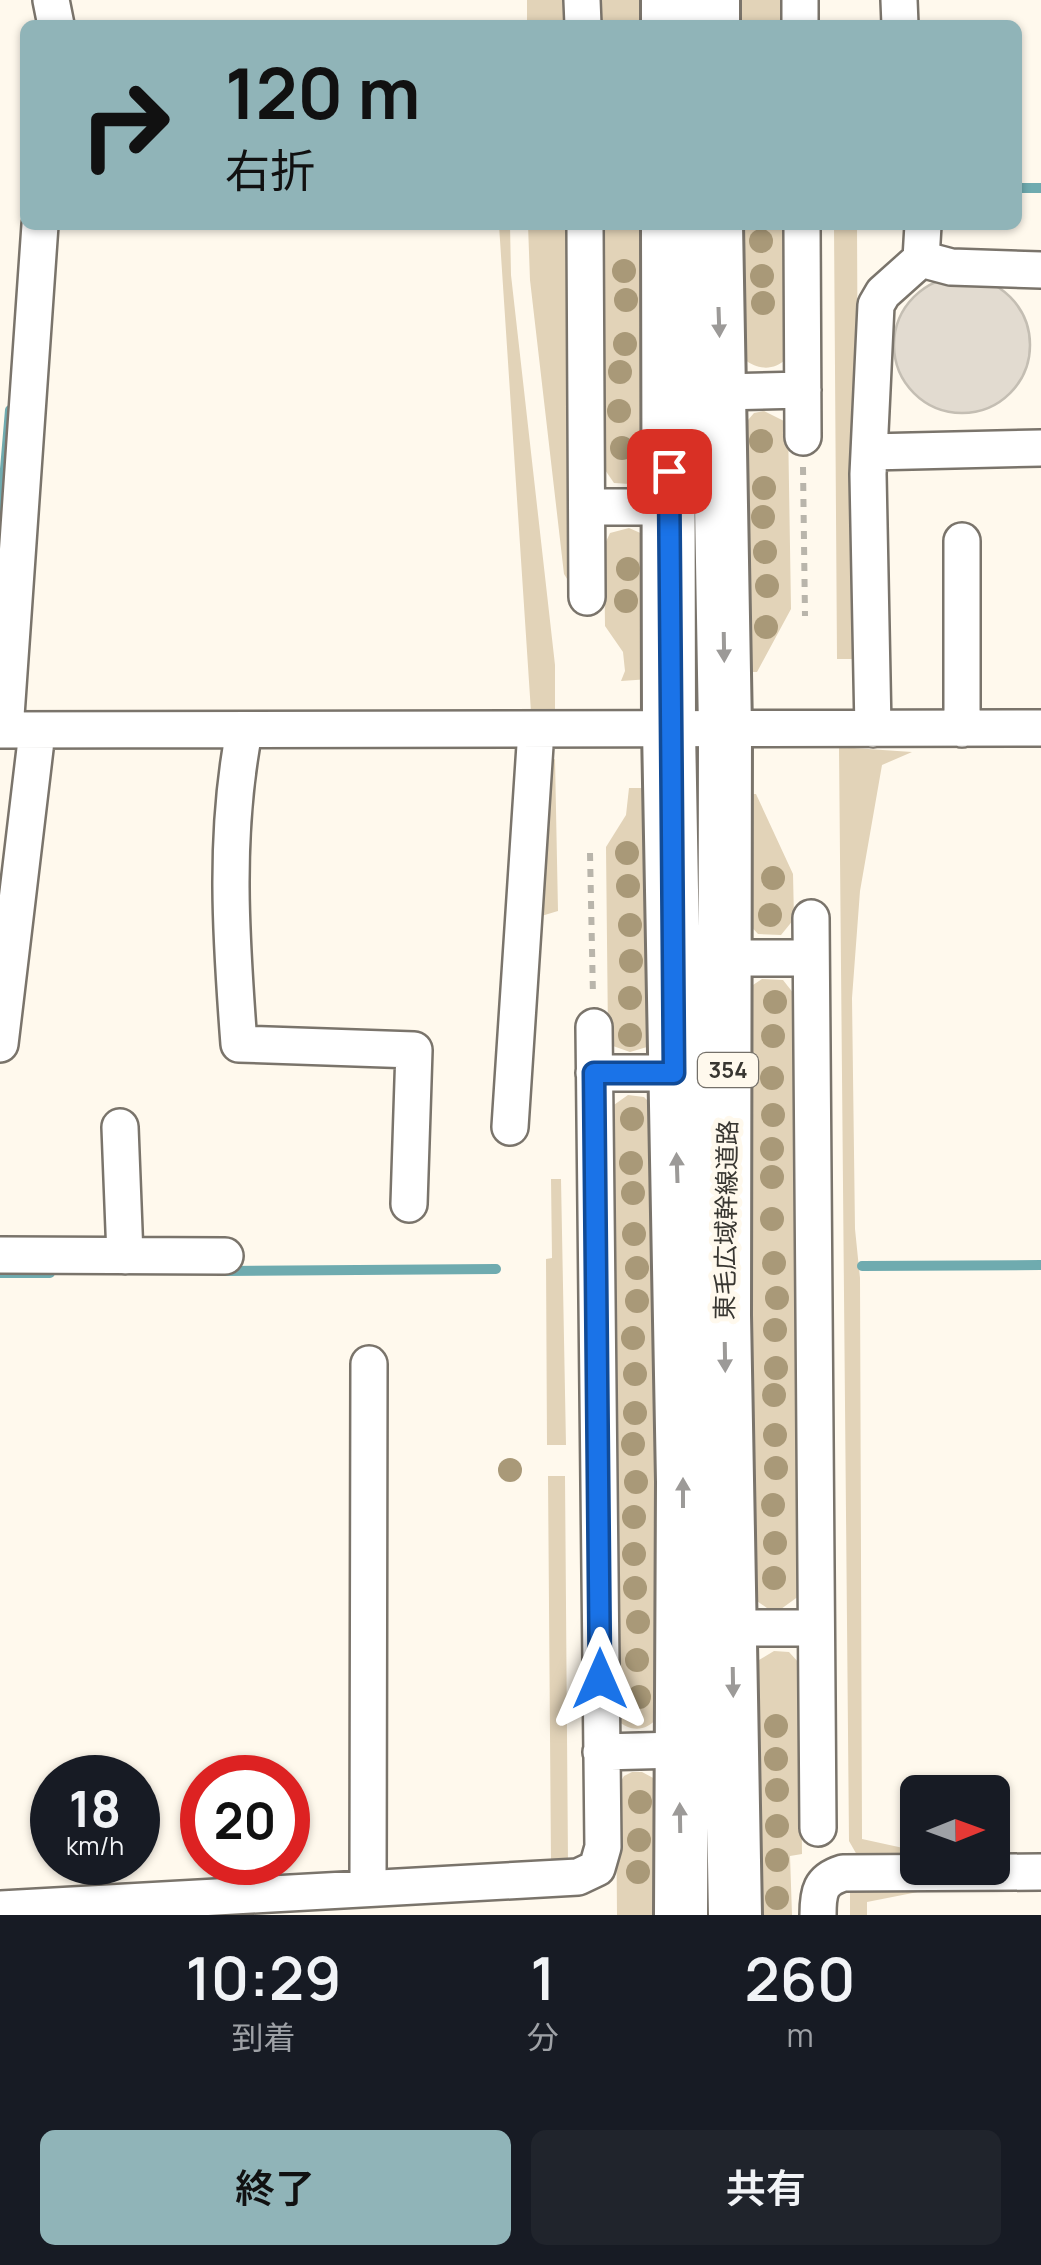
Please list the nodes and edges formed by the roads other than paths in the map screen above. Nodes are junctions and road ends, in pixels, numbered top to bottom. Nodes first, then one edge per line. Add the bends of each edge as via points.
1 (40, 230) edge
2 (586, 230) edge
3 (668, 230) edge
4 (716, 230) edge
5 (802, 230) edge
6 (922, 242) edge
7 (1041, 270) edge
8 (803, 390) junction
9 (721, 392) junction
10 (803, 438) road end
11 (1041, 448) edge
12 (870, 452) junction
13 (669, 506) junction
14 (589, 507) junction
15 (962, 541) dead end
16 (588, 597) dead end
17 (1041, 728) edge
18 (670, 729) junction
19 (725, 729) junction
20 (873, 729) junction
21 (962, 729) junction
22 (536, 730) junction
23 (14, 731) edge
24 (244, 732) junction
25 (810, 918) dead end
26 (727, 958) junction
27 (808, 958) junction
28 (594, 1028) road end
29 (0, 1044) edge
30 (594, 1073) junction
31 (674, 1073) junction
32 (120, 1127) dead end
33 (510, 1127) dead end
34 (409, 1204) dead end
35 (0, 1255) edge
36 (125, 1256) junction
37 (225, 1256) dead end
38 (368, 1364) dead end
39 (732, 1628) junction
40 (814, 1628) junction
41 (679, 1750) junction
42 (601, 1752) junction
43 (818, 1828) dead end
44 (1041, 1872) edge
45 (368, 1888) junction
46 (324, 1903) edge
47 (0, 1909) edge
48 (681, 1915) edge
49 (735, 1915) edge
50 (818, 1915) edge

1 - 23 street
2 - 14 street
3 - 13 highway, 東毛広域幹線道路 / 354
4 -> 9 highway, 東毛広域幹線道路 / 354
5 - 8 street
6 - 7 street via 951,266
6 - 12 street via 876,305
8 - 9 street
8 - 10 street
9 -> 19 highway, 東毛広域幹線道路 / 354
11 - 12 street
12 - 20 street
13 - 14 street
13 - 18 highway, 東毛広域幹線道路 / 354
14 - 16 street
15 - 21 street
17 - 21 street
18 - 19 street
18 - 22 street
18 - 31 highway, 東毛広域幹線道路 / 354
19 - 20 street
19 - 26 highway, 東毛広域幹線道路 / 354
20 - 21 street
22 - 24 street
22 - 33 street
23 - 24 street
23 - 29 street
24 - 34 street via 230,842 238,1044 414,1050
25 - 27 street
26 - 27 street
26 -> 39 highway, 東毛広域幹線道路 / 354 via 724,1315
27 - 40 street
28 - 30 street
30 - 31 street
30 - 42 street
41 -> 31 highway, 東毛広域幹線道路 / 354 via 683,1425
32 - 36 street
35 - 36 street
36 - 37 street
38 - 45 street
39 - 40 street
39 -> 49 highway, 東毛広域幹線道路 / 354
40 - 43 street
41 - 42 street
48 -> 41 highway, 東毛広域幹線道路 / 354
42 - 45 street via 603,1847 589,1874
44 - 50 street via 843,1873 819,1888
45 - 46 street
46 - 47 street

